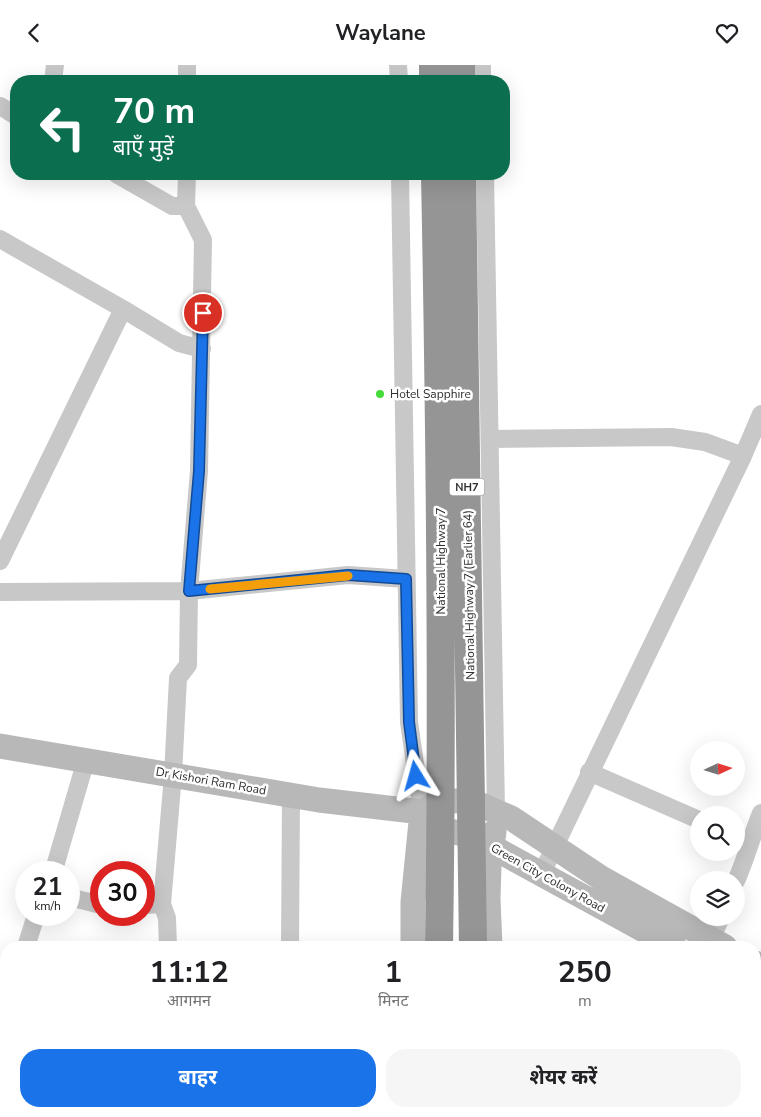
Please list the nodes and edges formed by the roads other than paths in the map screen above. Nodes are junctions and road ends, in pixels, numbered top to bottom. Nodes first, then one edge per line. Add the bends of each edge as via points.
1 (126, 180) edge
2 (187, 180) edge
3 (400, 180) edge
4 (435, 180) edge
5 (462, 180) edge
6 (485, 180) edge
7 (186, 206) junction
8 (1, 242) edge
9 (123, 309) junction
10 (202, 349) junction
11 (761, 414) edge
12 (490, 439) junction
13 (744, 456) junction
14 (0, 561) edge
15 (406, 579) junction
16 (189, 591) junction
17 (0, 592) edge
18 (0, 746) edge
19 (86, 760) junction
20 (589, 772) junction
21 (173, 775) junction
22 (291, 795) junction
23 (484, 807) junction
24 (761, 813) edge
25 (435, 814) junction
26 (690, 817) edge
27 (745, 837) edge
28 (482, 841) junction
29 (554, 847) junction
30 (745, 853) edge
31 (57, 861) edge
32 (741, 871) edge
33 (541, 875) junction
34 (155, 904) edge
35 (162, 904) junction
36 (33, 926) edge
37 (719, 926) edge
38 (28, 941) edge
39 (168, 941) edge
40 (290, 941) edge
41 (413, 941) edge
42 (439, 941) edge
43 (474, 941) edge
44 (490, 941) edge
45 (664, 941) edge
46 (707, 941) edge
47 (715, 941) edge

1 - 7 street via 172,206
2 - 7 street
3 - 15 street
4 - 25 highway, National Highway 7 / NH7 via 441,468
5 - 23 highway, National Highway 7 (Earlier 64) / NH7
6 - 12 street
7 - 10 street via 204,240
8 - 9 street
9 - 10 street via 179,343
9 - 14 street
10 - 16 street via 199,471
11 - 13 street
12 - 13 street via 671,437 705,442
12 - 23 street
13 - 20 street
15 - 16 street via 348,575
15 - 25 street via 409,722
16 - 17 street
16 - 21 street via 188,665 178,678
18 - 19 street, Dr Kishori Ram Road
19 - 21 street, Dr Kishori Ram Road
19 - 31 street
20 - 26 street
20 - 29 street
21 - 22 street, Dr Kishori Ram Road
21 - 35 street
22 - 25 street, Dr Kishori Ram Road
22 - 40 street
23 - 25 street
23 - 28 highway, National Highway 7 (Earlier 64) / NH7
23 - 29 street via 511,818
24 - 27 street
25 - 28 street, Green City Colony Road
25 - 41 street via 413,902
25 - 42 highway, National Highway 7 / NH7
28 - 33 street, Green City Colony Road
28 - 43 highway, NH7
28 - 44 street via 489,865
29 - 33 street
29 - 46 street
30 - 32 street
33 - 45 street, Green City Colony Road
34 - 35 street
35 - 39 street via 167,919
36 - 38 street
37 - 47 street

